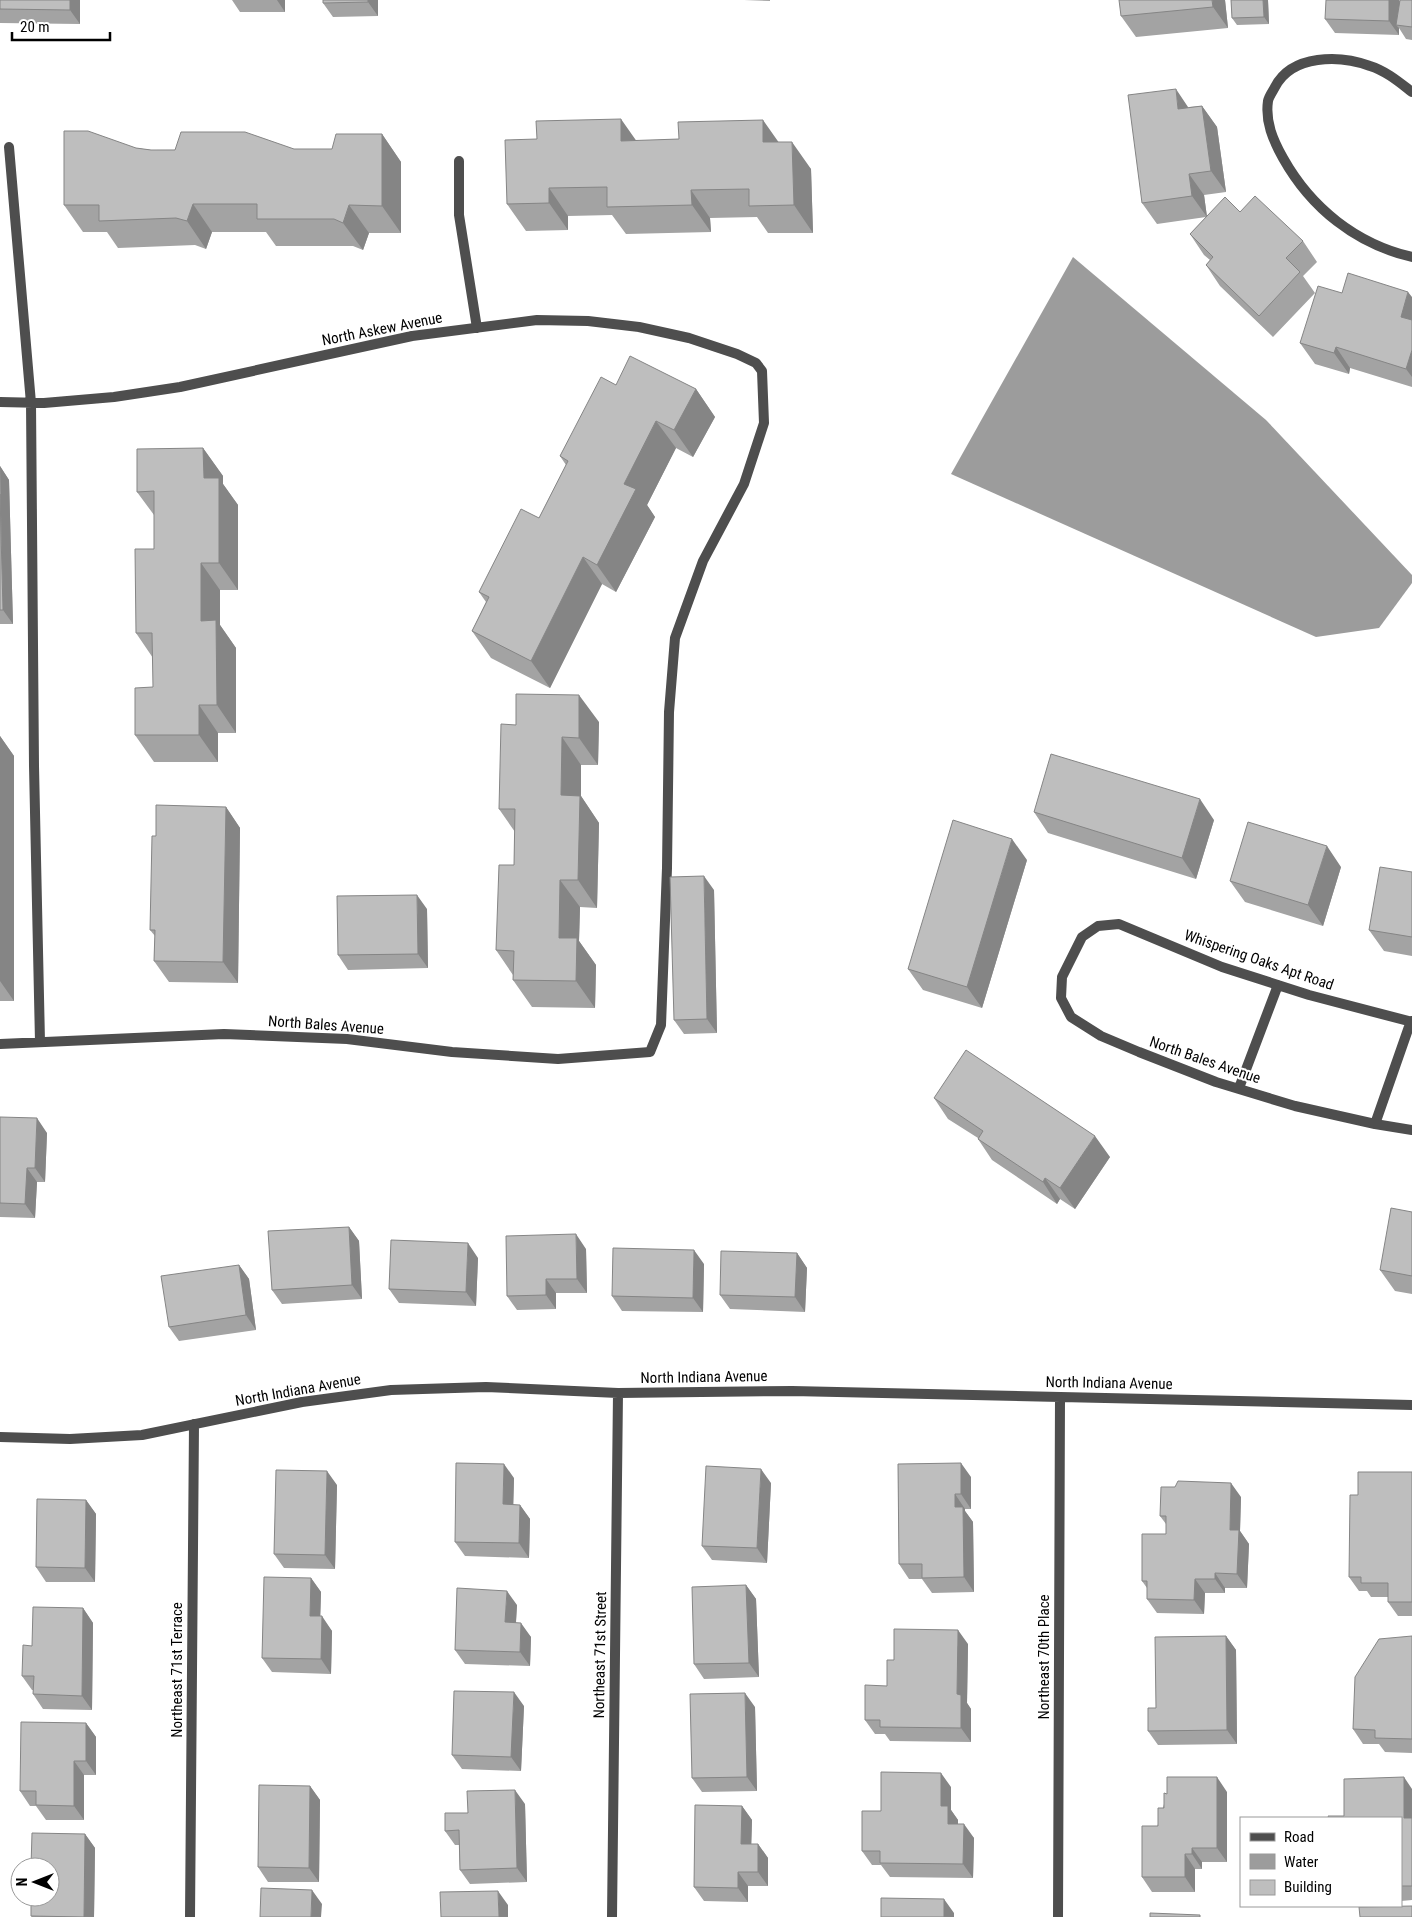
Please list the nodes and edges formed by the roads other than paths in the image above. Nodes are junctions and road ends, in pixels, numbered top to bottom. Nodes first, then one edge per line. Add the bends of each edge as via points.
1 (1412, 92) edge
2 (9, 147) dead end
3 (459, 161) dead end
4 (1412, 257) edge
5 (477, 328) junction
6 (0, 402) edge
7 (30, 403) junction
8 (1076, 945) joint
9 (1278, 985) junction
10 (1411, 1021) edge
11 (40, 1042) junction
12 (0, 1044) edge
13 (650, 1052) joint
14 (1239, 1088) junction
15 (1375, 1124) junction
16 (1412, 1130) edge
17 (618, 1393) junction
18 (1060, 1397) junction
19 (1412, 1405) edge
20 (194, 1424) junction
21 (0, 1437) edge
22 (190, 1917) edge
23 (612, 1917) edge
24 (1058, 1917) edge

1 - 4 street via 1373,67 1354,61 1317,60 1296,66 1279,79 1268,99 1267,121 1274,142 1294,178 1321,209 1354,234 1392,252
2 - 7 street
3 - 5 street via 458,215
5 - 7 street, North Askew Avenue via 412,336 180,387 114,397
5 - 13 street, North Askew Avenue via 537,320 639,327 689,338 737,354 756,363 762,371 764,423 744,484 703,561 675,638 669,712 662,1025
6 - 7 street, North Askew Avenue
7 - 11 street
8 - 9 street, Whispering Oaks Apt Road via 1098,926 1119,924 1222,967
8 - 14 street, North Bales Avenue via 1062,977 1061,998 1070,1017 1101,1036 1139,1052
9 - 10 street, Whispering Oaks Apt Road via 1309,996
9 - 14 street
10 - 15 street
11 - 12 street, North Bales Avenue
11 - 13 street, North Bales Avenue via 224,1034 347,1039 452,1052 558,1059
14 - 15 street, North Bales Avenue via 1294,1106
15 - 16 street, North Bales Avenue
17 - 18 street, North Indiana Avenue via 792,1391
17 - 20 street, North Indiana Avenue via 486,1387 391,1390 302,1402
17 - 23 street, Northeast 71st Street
18 - 19 street, North Indiana Avenue
18 - 24 street, Northeast 70th Place
20 - 21 street, North Indiana Avenue via 133,1436 70,1439
20 - 22 street, Northeast 71st Terrace

